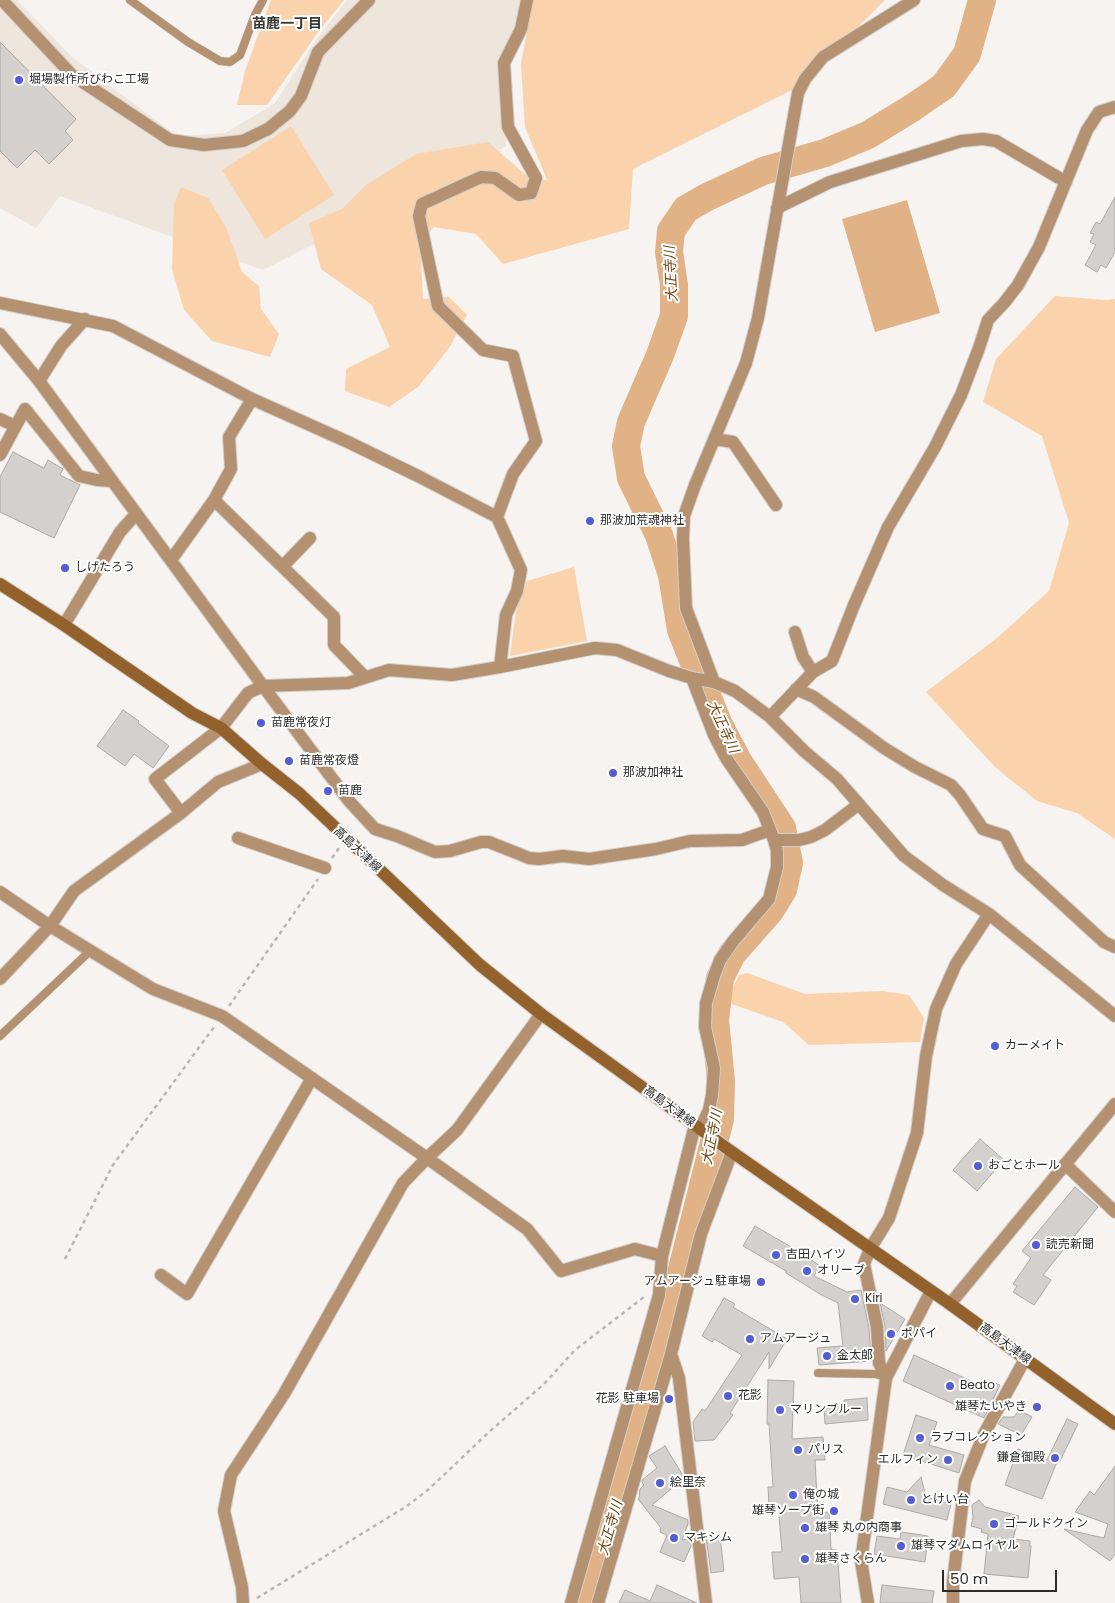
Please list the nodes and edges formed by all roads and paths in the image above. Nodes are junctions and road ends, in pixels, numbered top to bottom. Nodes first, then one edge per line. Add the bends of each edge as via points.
1 (2, 0) edge
2 (130, 0) edge
3 (263, 0) edge
4 (369, 0) edge
5 (527, 0) edge
6 (914, 0) edge
7 (1115, 107) edge
8 (1066, 182) junction
9 (777, 208) junction
10 (0, 303) edge
11 (85, 320) junction
12 (0, 334) edge
13 (39, 381) junction
14 (252, 399) junction
15 (0, 419) edge
16 (16, 426) junction
17 (714, 440) junction
18 (0, 456) edge
19 (112, 481) junction
20 (214, 500) junction
21 (776, 505) dead end
22 (136, 514) junction
23 (497, 517) junction
24 (310, 538) dead end
25 (171, 560) junction
26 (282, 566) junction
27 (0, 584) edge
28 (64, 625) junction
29 (795, 632) dead end
30 (500, 667) junction
31 (813, 672) junction
32 (365, 677) junction
33 (693, 679) junction
34 (711, 681) junction
35 (263, 686) junction
36 (796, 689) junction
37 (770, 717) junction
38 (221, 728) junction
39 (262, 764) junction
40 (859, 804) junction
41 (181, 813) junction
42 (774, 836) junction
43 (238, 838) dead end
44 (346, 839) junction
45 (325, 868) junction
46 (0, 892) edge
47 (989, 914) junction
48 (50, 926) junction
49 (1115, 947) edge
50 (90, 951) junction
51 (0, 979) edge
52 (541, 1014) junction
53 (222, 1016) junction
54 (1115, 1016) edge
55 (0, 1036) edge
56 (312, 1078) junction
57 (1115, 1104) edge
58 (700, 1128) junction
59 (727, 1148) junction
60 (427, 1158) junction
61 (1065, 1164) junction
62 (1115, 1212) edge
63 (870, 1249) junction
64 (662, 1256) junction
65 (65, 1259) dead end
66 (161, 1275) dead end
67 (932, 1292) junction
68 (659, 1295) junction
69 (950, 1304) junction
70 (671, 1354) junction
71 (1025, 1359) junction
72 (818, 1373) dead end
73 (886, 1378) junction
74 (1115, 1424) edge
75 (243, 1602) edge
76 (571, 1603) edge
77 (598, 1603) edge
78 (706, 1603) edge
79 (868, 1603) edge
80 (953, 1603) edge

1 - 4 street via 72,75 170,140 204,145 243,141 268,129 290,111 301,96 318,52
2 - 3 lane via 220,62 230,62 240,55
5 - 23 street via 521,29 504,63 508,127 536,178 531,193 519,195 495,178 481,177 422,204 420,216 438,306 484,350 513,356 536,442 513,474
6 - 9 street via 823,57 804,79 798,93
7 - 8 street via 1100,112 1087,130
8 - 9 street via 996,141 983,139 961,141 830,182
8 - 31 street via 1039,247 1018,285 988,320 961,395 888,527 832,661
9 - 17 street via 758,318 746,362
10 - 11 street
11 - 13 street via 61,346
11 - 14 street via 113,326
12 - 13 street
13 - 19 street
14 - 20 street via 229,437 230,469
14 - 23 street via 393,464
15 - 16 street
16 - 18 street
16 - 19 street via 25,409 79,476
17 - 21 street via 733,442
17 - 34 street via 684,516 683,539 686,608
19 - 22 street
20 - 25 street
20 - 26 street
22 - 25 street
22 - 28 street via 120,532
23 - 30 street via 521,570 517,591 506,615
24 - 26 street
25 - 35 street
26 - 32 street via 334,617 334,645
27 - 28 main road, 高島大津線
28 - 38 main road, 高島大津線 via 192,713
29 - 31 street via 803,658
30 - 32 street via 452,675 388,670
30 - 33 street via 595,648 617,650
31 - 36 street
32 - 35 street via 348,682
33 - 34 street
33 - 42 street via 714,735 763,812
34 - 37 street via 735,691
35 - 38 street via 248,693
35 - 42 street via 349,801 375,829 435,852 489,842 529,858 563,856 589,859 690,841
36 - 37 street
36 - 49 street via 814,697 884,748 951,785 983,829 1005,836 1020,865 1104,942
37 - 40 street
38 - 39 main road, 高島大津線
38 - 41 street via 156,779
39 - 41 street via 218,782
39 - 44 main road, 高島大津線 via 300,794
40 - 42 street via 811,837 795,840
40 - 47 street via 904,856 942,885
41 - 48 street via 74,891
42 - 58 street via 777,867 769,899 720,960 706,1003 705,1027 714,1068 709,1110
43 - 45 street
44 - 45 path
44 - 52 main road, 高島大津線 via 480,965
45 - 53 path
46 - 48 street
47 - 54 street
47 - 63 street via 956,964 936,1009 926,1056 917,1133 889,1218
48 - 50 street
48 - 51 street
50 - 53 street via 154,989
50 - 55 lane
52 - 58 main road, 高島大津線
52 - 60 street via 457,1130
53 - 56 street
53 - 65 path via 113,1165
56 - 60 street
56 - 66 street via 187,1294
57 - 61 street
58 - 59 main road, 高島大津線
58 - 64 street
59 - 63 main road, 高島大津線
59 - 70 street via 701,1234
60 - 64 street via 527,1230 561,1271 635,1249
60 - 75 street via 404,1183 284,1394 231,1475 224,1511
61 - 62 street
61 - 69 street
63 - 67 main road, 高島大津線
63 - 73 street via 864,1264 877,1327 879,1363
64 - 68 street
67 - 69 main road, 高島大津線
67 - 73 street
68 - 75 path via 648,1294 575,1350 543,1385 407,1506 255,1598
68 - 76 street
69 - 71 main road, 高島大津線
70 - 77 street
70 - 78 street via 679,1378
71 - 74 main road, 高島大津線
71 - 80 street via 984,1434 965,1481
72 - 73 lane via 875,1374
73 - 79 street via 861,1561

